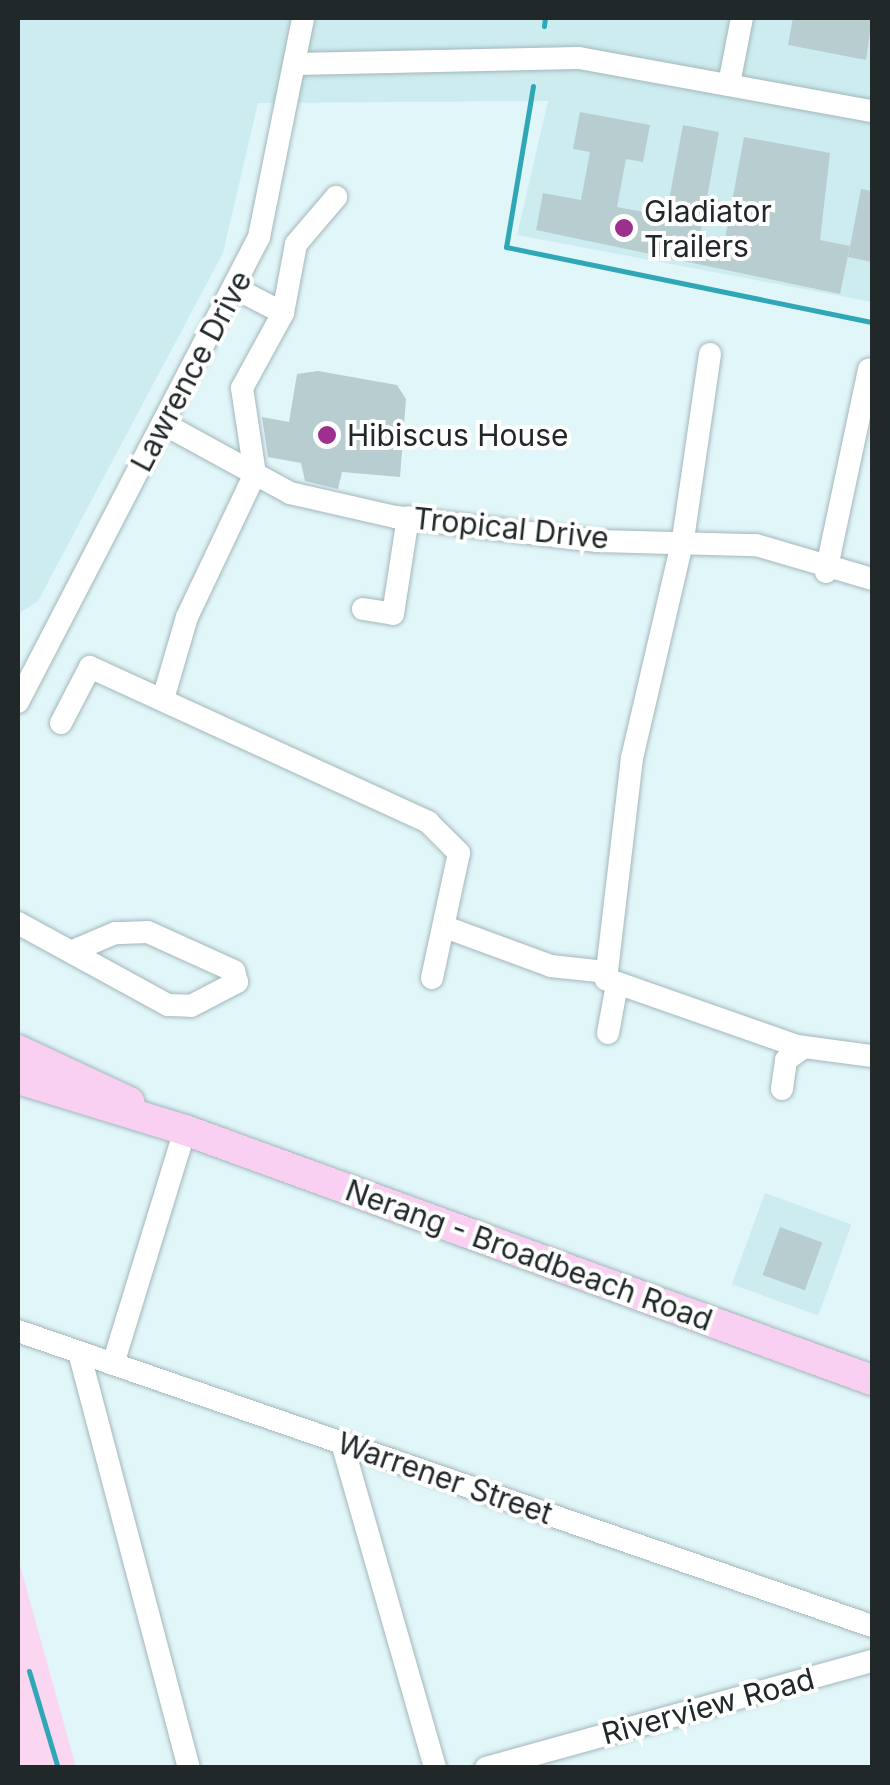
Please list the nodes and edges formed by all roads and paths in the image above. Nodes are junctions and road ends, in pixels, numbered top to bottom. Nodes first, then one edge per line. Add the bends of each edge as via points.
1 (304, 18) edge
2 (742, 18) edge
3 (294, 64) junction
4 (730, 84) junction
5 (872, 111) edge
6 (336, 197) dead end
7 (235, 288) junction
8 (283, 313) junction
9 (710, 354) dead end
10 (869, 370) dead end
11 (164, 424) junction
12 (255, 474) junction
13 (408, 518) junction
14 (683, 539) junction
15 (826, 572) junction
16 (872, 579) edge
17 (364, 609) dead end
18 (28, 656) edge
19 (162, 699) junction
20 (18, 702) edge
21 (60, 723) dead end
22 (18, 923) edge
23 (445, 927) junction
24 (73, 951) junction
25 (432, 978) dead end
26 (610, 981) junction
27 (608, 1032) dead end
28 (804, 1047) junction
29 (18, 1050) edge
30 (872, 1056) edge
31 (18, 1079) edge
32 (782, 1089) dead end
33 (185, 1130) junction
34 (18, 1332) edge
35 (78, 1352) junction
36 (114, 1364) junction
37 (872, 1380) edge
38 (342, 1443) junction
39 (872, 1626) edge
40 (872, 1661) edge
41 (189, 1768) edge
42 (435, 1768) edge
43 (486, 1768) edge

1 - 3 street, Lawrence Drive
2 - 4 street
3 - 4 street via 561,57
3 - 7 street, Lawrence Drive via 264,218
4 - 5 street
6 - 8 street via 296,244
7 - 8 street
7 - 11 street, Lawrence Drive
8 - 12 street via 242,388
9 - 14 street
10 - 15 street
11 - 12 street, Tropical Drive
11 - 18 street, Lawrence Drive
12 - 13 street, Tropical Drive via 290,493
12 - 19 street via 187,617
13 - 14 street, Tropical Drive via 598,541
13 - 17 street via 394,614
14 - 15 street, Tropical Drive via 756,545
14 - 26 street via 632,758
15 - 16 street, Tropical Drive
18 - 20 street, Lawrence Drive
19 - 21 street via 90,667
19 - 23 street via 428,822 459,853
22 - 24 street
23 - 25 street
23 - 26 street
24 - 24 street via 115,933 148,932 234,971 237,982 228,993 177,1006
26 - 27 street
26 - 28 street
28 - 30 street
28 - 32 street via 786,1060
29 - 33 main road, Nerang - Broadbeach Road
31 - 33 main road, Nerang - Broadbeach Road
33 - 36 street
33 - 37 main road, Nerang - Broadbeach Road
34 - 35 street, Warrener Street
35 - 36 street, Warrener Street
35 - 41 street
36 - 38 street, Warrener Street
38 - 39 street, Warrener Street
38 - 42 street
40 - 43 street, Riverview Road

